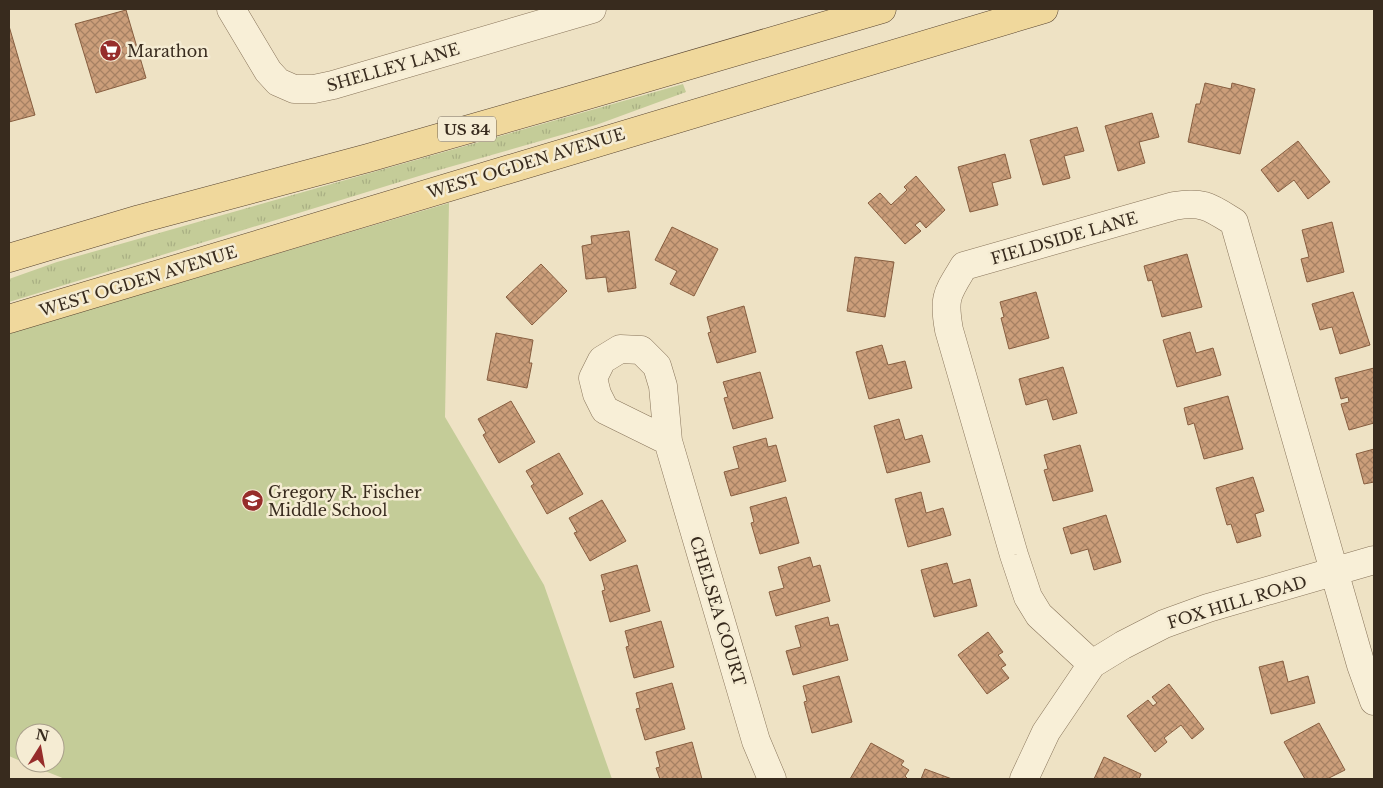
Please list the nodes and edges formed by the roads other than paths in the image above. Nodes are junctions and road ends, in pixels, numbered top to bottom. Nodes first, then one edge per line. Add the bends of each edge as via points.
1 (231, 9) edge
2 (592, 9) edge
3 (882, 9) edge
4 (1044, 9) edge
5 (9, 258) edge
6 (9, 320) edge
7 (668, 442) dead end
8 (1374, 560) edge
9 (1334, 572) junction
10 (1092, 664) junction
11 (1374, 701) edge
12 (772, 779) edge
13 (1024, 779) edge

1 - 2 street, SHELLEY LANE via 268,71 278,82 294,89 332,85
3 - 5 main road, US 34 via 368,158 140,218
4 - 6 main road, WEST OGDEN AVENUE
7 - 12 street, CHELSEA COURT via 756,741
8 - 9 street, FOX HILL ROAD
9 - 10 street, FOX HILL ROAD via 1164,624
9 - 10 street, FIELDSIDE LANE via 1234,222 1208,206 1190,203 964,266 948,292 949,330 1014,555 1028,597 1039,615
9 - 11 street, FIELDSIDE LANE
10 - 13 street, FOX HILL ROAD via 1051,723

